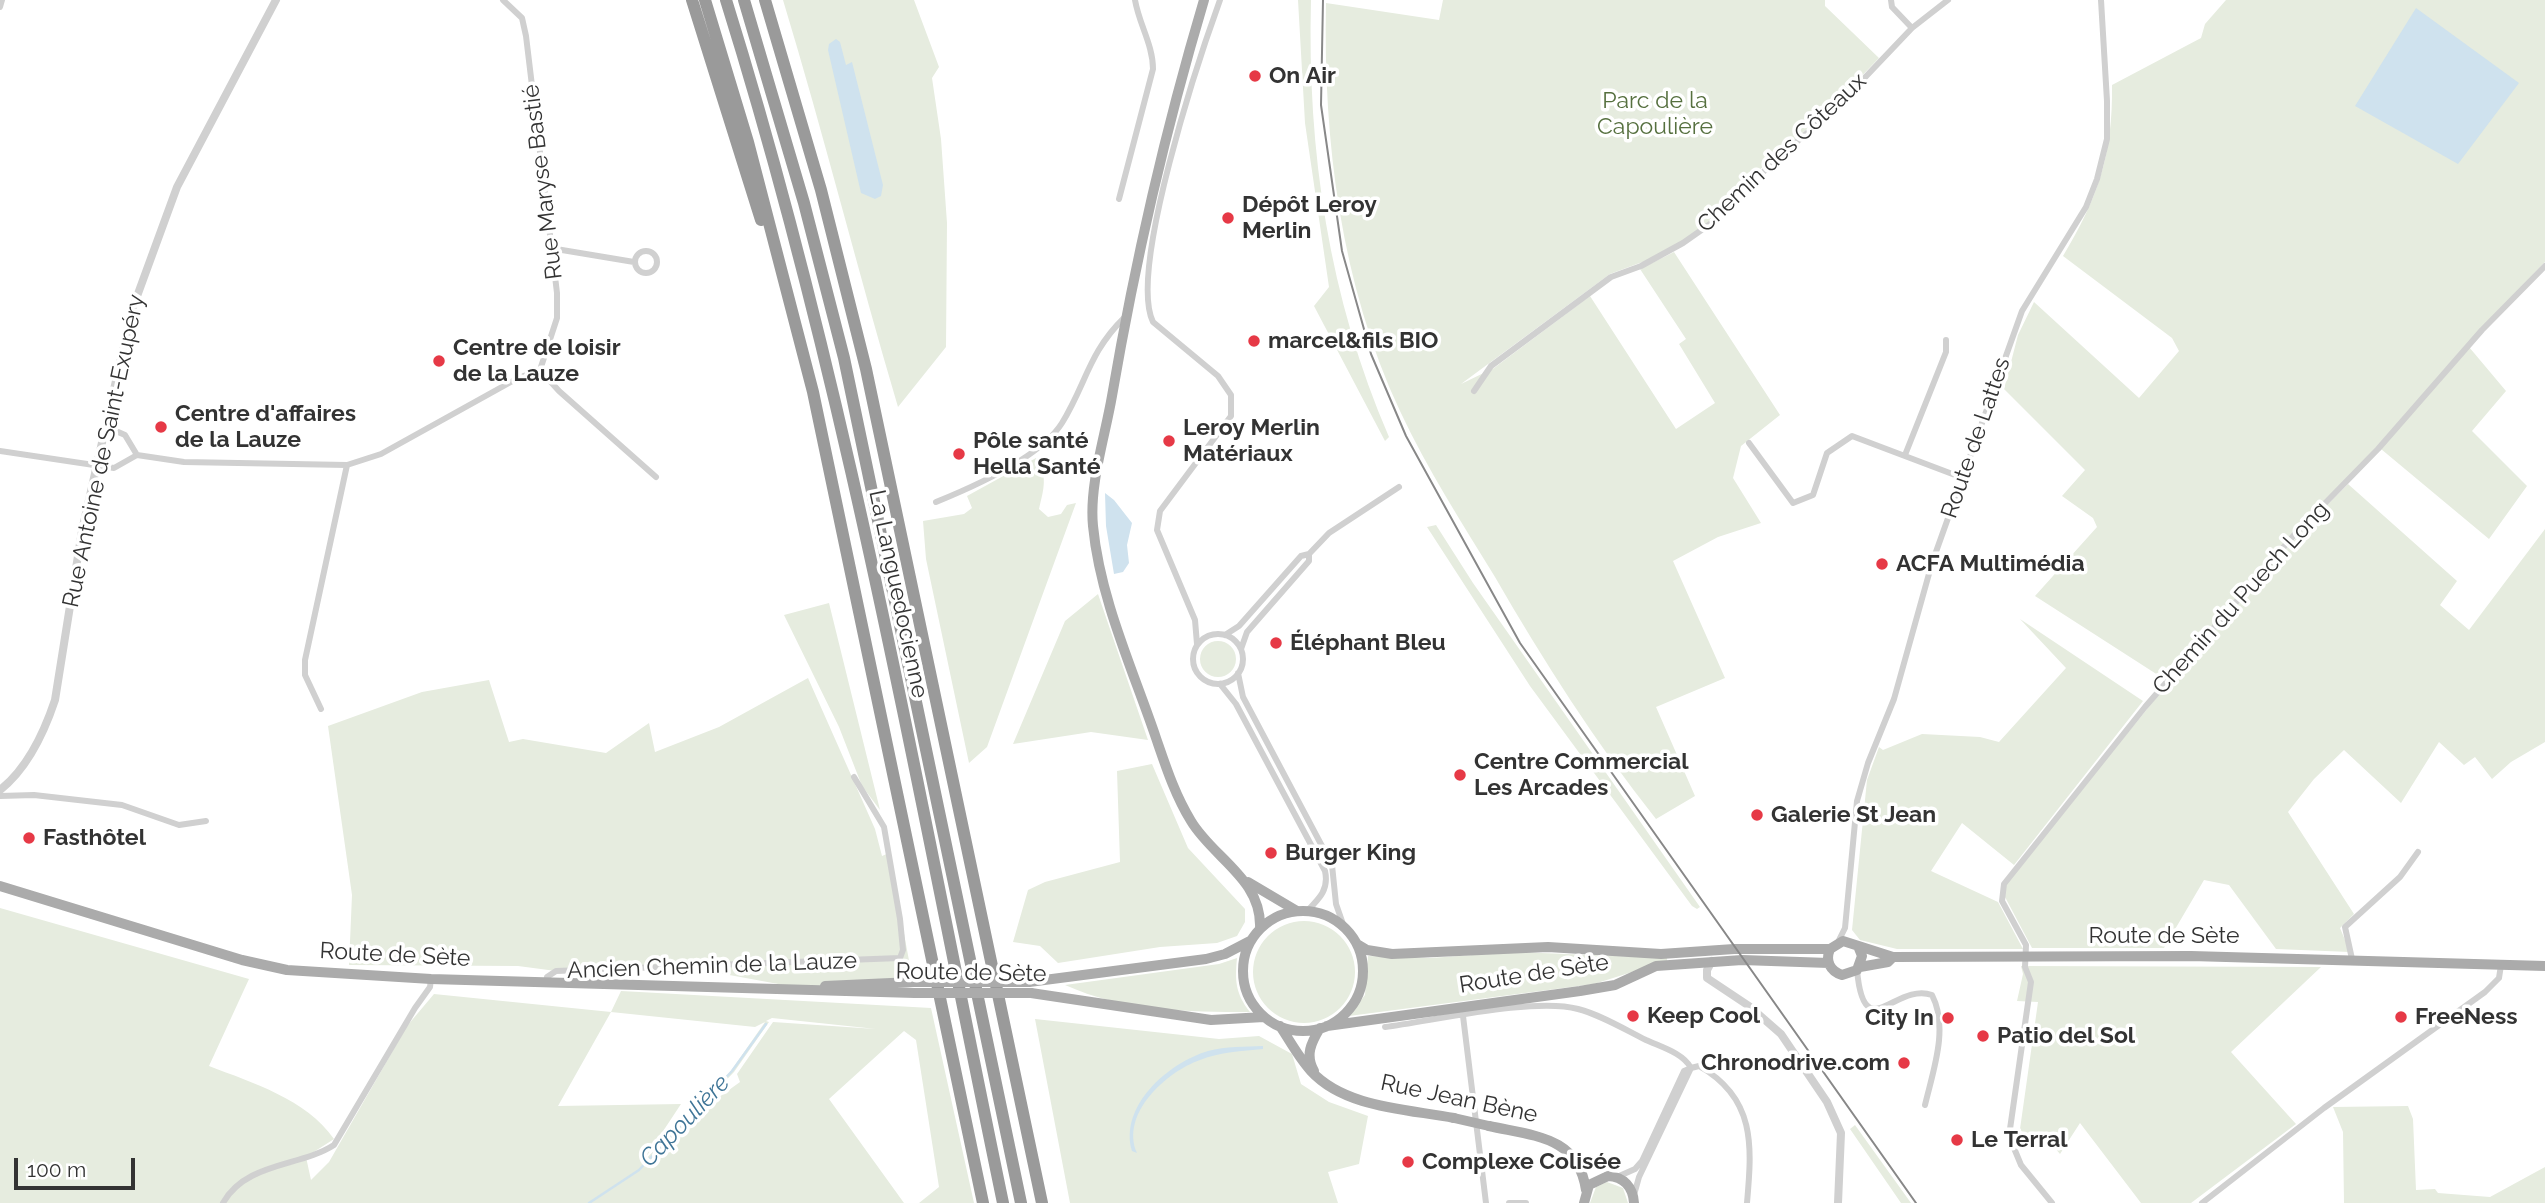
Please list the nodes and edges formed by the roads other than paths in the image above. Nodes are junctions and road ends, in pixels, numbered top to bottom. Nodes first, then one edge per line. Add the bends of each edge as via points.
1 (2, 0) edge
2 (276, 0) edge
3 (503, 0) edge
4 (692, 0) edge
5 (705, 0) edge
6 (726, 0) edge
7 (744, 0) edge
8 (765, 0) edge
9 (772, 0) edge
10 (1135, 0) edge
11 (1203, 0) edge
12 (1220, 0) edge
13 (1891, 0) edge
14 (1948, 0) edge
15 (2101, 0) edge
16 (0, 7) edge
17 (1912, 28) junction
18 (794, 95) junction
19 (1119, 199) dead end
20 (550, 248) junction
21 (634, 262) dead end
22 (2545, 266) edge
23 (1125, 317) junction
24 (1946, 340) dead end
25 (801, 342) junction
26 (540, 370) junction
27 (1474, 391) dead end
28 (107, 427) junction
29 (1749, 443) dead end
30 (0, 452) edge
31 (137, 454) junction
32 (1905, 455) junction
33 (347, 465) junction
34 (99, 466) junction
35 (656, 477) dead end
36 (1963, 478) junction
37 (1399, 486) dead end
38 (936, 502) dead end
39 (1309, 554) junction
40 (1195, 620) junction
41 (1210, 635) junction
42 (1225, 635) junction
43 (1198, 644) junction
44 (1241, 649) junction
45 (1238, 673) junction
46 (1220, 684) junction
47 (321, 709) dead end
48 (854, 777) dead end
49 (0, 790) edge
50 (0, 796) edge
51 (206, 821) dead end
52 (2418, 852) dead end
53 (1243, 879) junction
54 (0, 886) edge
55 (1302, 911) junction
56 (1344, 927) junction
57 (1261, 928) junction
58 (1250, 941) junction
59 (1357, 944) junction
60 (1844, 944) junction
61 (1893, 957) junction
62 (2026, 957) junction
63 (2352, 960) junction
64 (1712, 961) junction
65 (2435, 961) junction
66 (1829, 963) junction
67 (2545, 964) edge
68 (2501, 965) junction
69 (1856, 971) junction
70 (431, 979) junction
71 (546, 982) junction
72 (1030, 987) junction
73 (1463, 1016) junction
74 (1264, 1017) junction
75 (1280, 1026) junction
76 (1323, 1027) junction
77 (1385, 1027) dead end
78 (1691, 1068) junction
79 (1322, 1082) junction
80 (1925, 1105) dead end
81 (1652, 1147) junction
82 (1582, 1165) junction
83 (1603, 1177) junction
84 (1617, 1177) junction
85 (1583, 1198) edge
86 (1634, 1199) edge
87 (223, 1203) edge
88 (983, 1203) edge
89 (1003, 1203) edge
90 (1021, 1203) edge
91 (1042, 1203) edge
92 (1486, 1203) edge
93 (1509, 1203) edge
94 (1526, 1203) edge
95 (1747, 1203) edge
96 (1838, 1203) edge
97 (2052, 1203) edge
98 (2202, 1203) edge

1 - 16 street
2 - 28 street, Rue Antoine de Saint-Exupéry via 167,213 132,310
3 - 20 street, Rue Maryse Bastié via 522,18 526,36
4 - 25 highway
5 - 25 highway
6 - 89 highway, La Languedocienne via 790,216 836,404
7 - 90 highway, La Languedocienne via 796,173 844,358
8 - 18 highway
9 - 18 highway
10 - 19 street via 1153,69
11 - 23 main road via 1160,151
12 - 40 street via 1176,136 1147,292 1153,323 1218,376 1231,395 1225,426 1158,518 1158,538
13 - 17 street
14 - 17 street, Chemin des Côteaux
15 - 36 street, Route de Lattes via 2108,101 2097,179 2086,207 2022,311
17 - 27 street, Chemin des Côteaux via 1835,109 1772,163 1720,217 1651,260 1611,277 1490,366
18 - 91 highway via 881,432
20 - 21 street
20 - 26 street, Rue Maryse Bastié via 557,318
22 - 62 street, Chemin du Puech Long via 2295,534 2145,707 2004,884 2002,901 2026,945
23 - 38 street via 1103,339 1062,423 1040,448
23 - 53 main road via 1096,489 1093,522 1098,567 1176,793 1197,831
24 - 32 street
25 - 88 highway
26 - 33 street via 381,454
26 - 35 street
28 - 31 street via 125,435
28 - 34 street, Rue Antoine de Saint-Exupéry
29 - 32 street via 1793,503 1813,495 1827,453 1852,436
30 - 34 street
31 - 33 street via 184,462
31 - 34 street via 114,468
32 - 36 street
33 - 47 street via 305,660 305,675
34 - 49 street, Rue Antoine de Saint-Exupéry via 78,553 55,700 37,743
36 - 60 street, Route de Lattes via 1857,801
37 - 39 street via 1329,533
39 - 42 street via 1301,556 1239,626
39 - 44 street via 1309,561 1247,632
40 - 41 street
40 - 43 street
41 - 42 street
41 - 43 street
42 - 44 street
43 - 46 street via 1193,660 1198,674
44 - 45 street
45 - 46 street
45 - 56 street via 1243,696 1334,870 1336,904
46 - 55 street via 1236,704 1325,871 1323,895
48 - 71 street, Ancien Chemin de la Lauze via 884,827 904,950 900,958 556,971
50 - 51 street via 34,795 122,806 178,825
52 - 63 street via 2400,877 2345,927
53 - 55 main road via 1270,898
53 - 57 main road via 1259,905
54 - 70 main road, Route de Sète via 263,965
55 - 56 main road via 1328,915
55 - 57 main road via 1283,914
56 - 59 main road
57 - 58 main road
58 - 72 main road, Route de Sète via 1206,959
58 - 74 main road via 1243,973 1253,1004
59 - 60 main road, Route de Sète via 1392,954 1548,947 1661,954
59 - 76 main road via 1363,975 1359,991 1346,1012
60 - 61 main road, Route de Sète
60 - 66 main road
60 - 69 main road via 1862,956
61 - 62 main road, Route de Sète
61 - 69 main road, Route de Sète
62 - 63 main road, Route de Sète
62 - 97 street, Chemin du Puech Long via 2031,982 2009,1136 2021,1165
63 - 65 main road, Route de Sète
64 - 66 main road, Route de Sète
64 - 76 main road, Route de Sète via 1656,966 1615,985 1580,991
64 - 96 street via 1707,978 1781,1034 1838,1123 1842,1150
65 - 67 main road, Route de Sète
65 - 68 main road, Route de Sète
66 - 69 main road via 1836,972
67 - 68 main road, Route de Sète
68 - 98 street via 2499,978 2485,992 2365,1077
69 - 80 street via 1865,1006 1873,1010 1913,992 1932,995 1939,1009 1939,1034
70 - 71 main road, Route de Sète
70 - 87 street via 430,988 334,1145 320,1154 268,1168 228,1194
71 - 72 main road, Route de Sète, bridge
72 - 74 main road, Route de Sète via 1211,1020
73 - 77 street
73 - 78 street via 1551,1005 1578,1009 1674,1053
73 - 92 street
74 - 75 main road
75 - 76 main road via 1293,1030
75 - 79 main road, Rue Jean Bène
76 - 79 main road via 1309,1049 1309,1062
78 - 81 street via 1684,1071
78 - 95 street via 1699,1066 1717,1077 1743,1112 1751,1140
79 - 82 main road, Rue Jean Bène, bridge via 1353,1099 1554,1142
81 - 84 street via 1639,1166
81 - 86 street
82 - 83 main road, Rue Jean Bène
82 - 85 main road
83 - 84 main road
83 - 85 main road
84 - 86 main road
93 - 94 street

